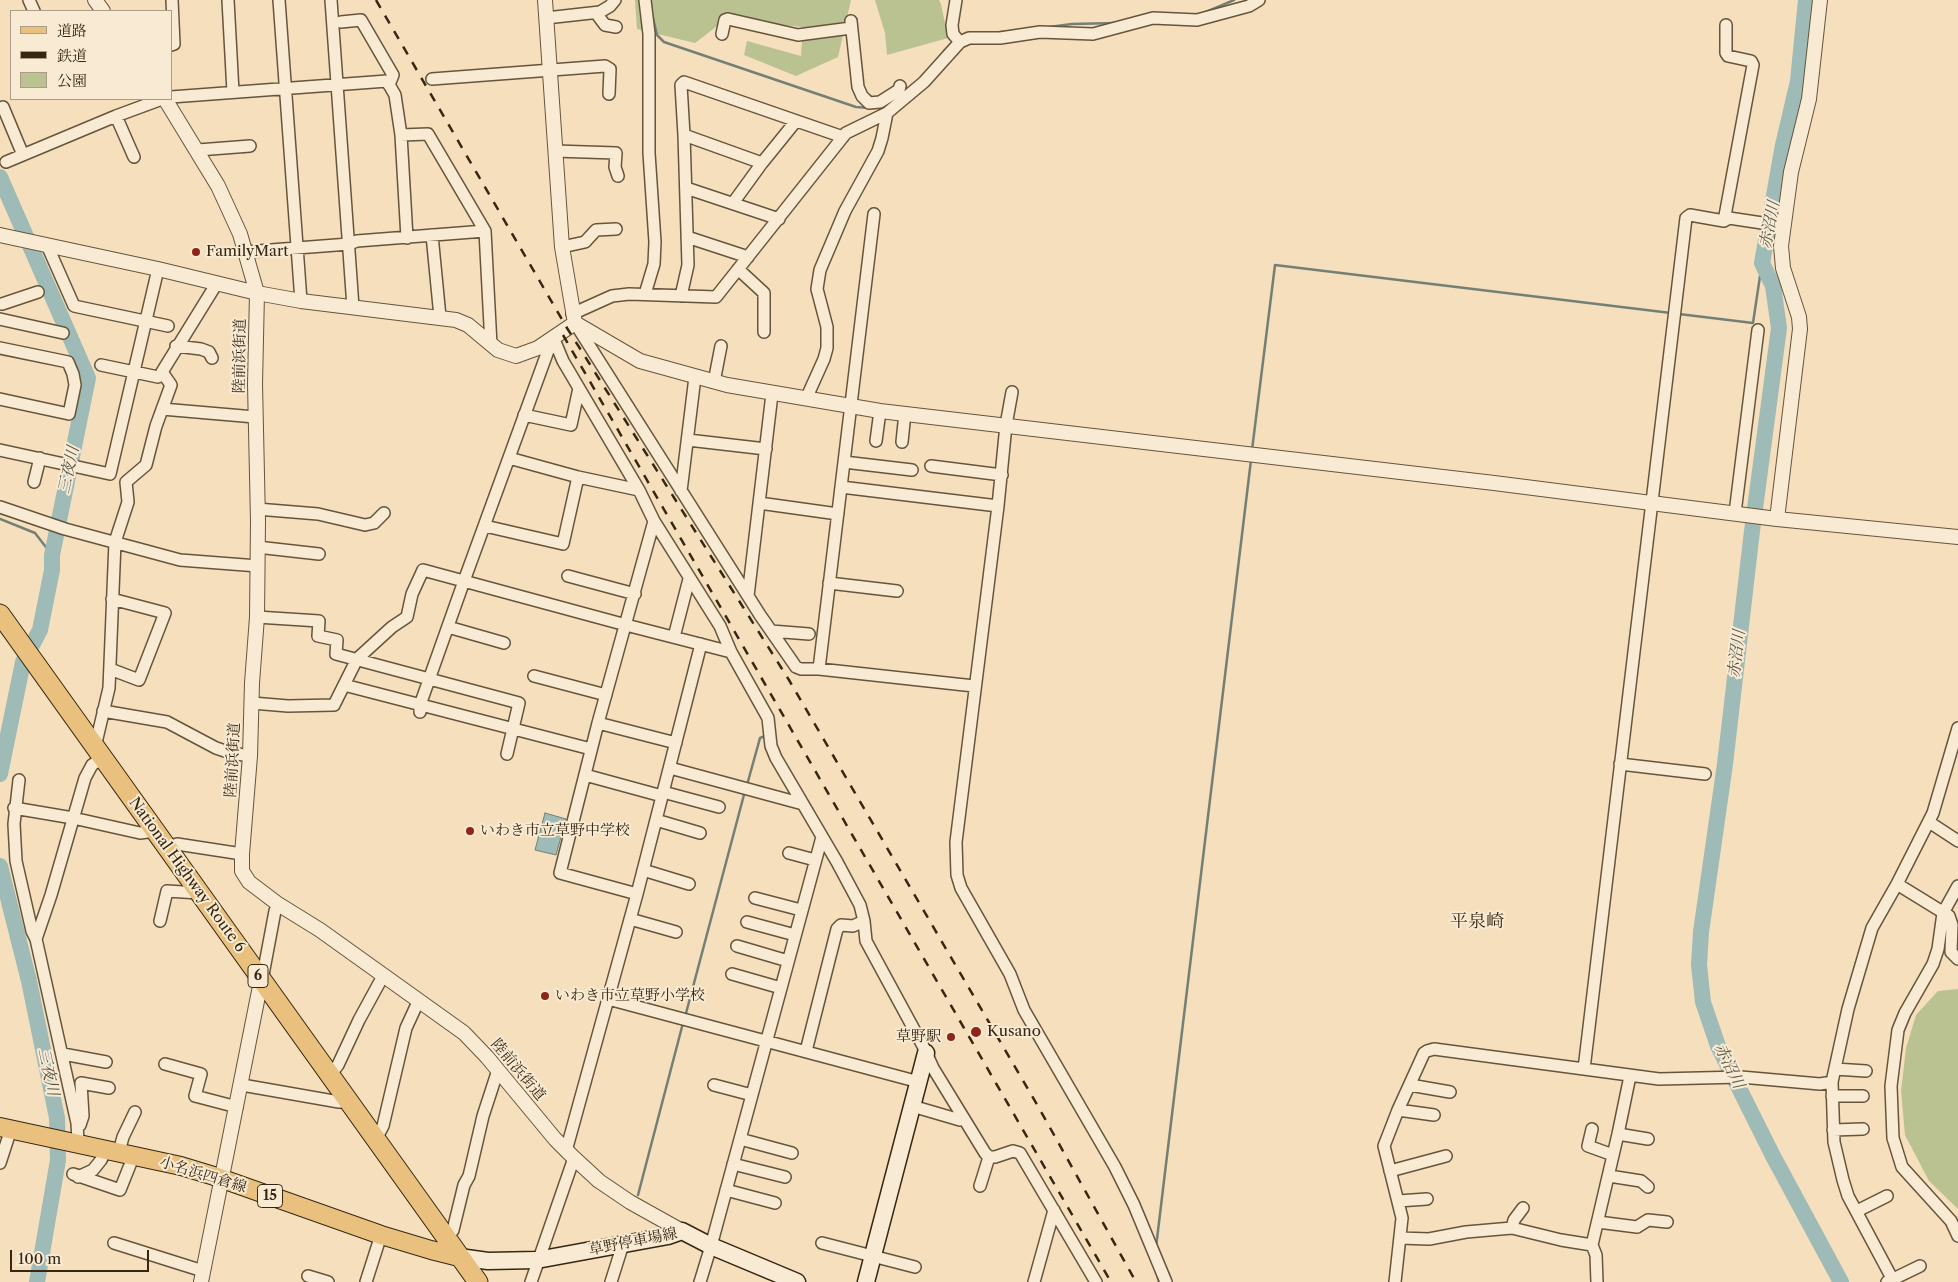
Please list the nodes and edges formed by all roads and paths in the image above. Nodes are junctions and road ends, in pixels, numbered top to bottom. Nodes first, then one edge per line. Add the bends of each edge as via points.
1 (94, 0) edge
2 (172, 0) edge
3 (228, 0) edge
4 (279, 0) edge
5 (331, 0) edge
6 (545, 0) edge
7 (614, 0) edge
8 (646, 0) edge
9 (956, 0) edge
10 (1259, 0) edge
11 (1820, 0) edge
12 (102, 10) edge
13 (596, 13) junction
14 (546, 18) junction
15 (341, 22) dead end
16 (1726, 25) dead end
17 (616, 27) dead end
18 (722, 34) dead end
19 (958, 40) junction
20 (172, 45) edge
21 (550, 70) junction
22 (432, 79) dead end
23 (337, 84) junction
24 (389, 85) junction
25 (900, 86) dead end
26 (285, 88) junction
27 (234, 92) junction
28 (609, 94) dead end
29 (172, 97) edge
30 (161, 100) edge
31 (165, 100) edge
32 (872, 103) junction
33 (3, 108) dead end
34 (886, 112) junction
35 (116, 116) junction
36 (875, 118) junction
37 (796, 121) junction
38 (401, 135) junction
39 (684, 135) junction
40 (843, 137) junction
41 (250, 146) dead end
42 (198, 150) junction
43 (555, 151) junction
44 (23, 155) junction
45 (134, 157) dead end
46 (6, 162) dead end
47 (762, 163) junction
48 (618, 176) dead end
49 (686, 188) junction
50 (733, 203) junction
51 (874, 214) dead end
52 (779, 219) junction
53 (1724, 220) junction
54 (1774, 225) junction
55 (616, 229) dead end
56 (485, 230) junction
57 (0, 235) edge
58 (432, 235) junction
59 (687, 237) junction
60 (407, 238) junction
61 (349, 244) junction
62 (47, 245) junction
63 (562, 247) junction
64 (298, 248) junction
65 (245, 252) junction
66 (748, 257) junction
67 (158, 269) junction
68 (738, 269) junction
69 (217, 283) junction
70 (38, 292) dead end
71 (257, 293) junction
72 (645, 294) junction
73 (682, 296) junction
74 (302, 301) junction
75 (1, 306) edge
76 (353, 307) junction
77 (440, 316) junction
78 (0, 318) edge
79 (574, 319) junction
80 (146, 322) junction
81 (168, 326) dead end
82 (1758, 330) dead end
83 (63, 332) dead end
84 (764, 332) dead end
85 (553, 338) junction
86 (491, 345) junction
87 (176, 346) junction
88 (721, 346) dead end
89 (0, 348) edge
90 (212, 358) dead end
91 (101, 365) dead end
92 (134, 371) junction
93 (158, 377) dead end
94 (695, 377) junction
95 (714, 382) junction
96 (579, 388) junction
97 (1012, 392) dead end
98 (772, 394) junction
99 (806, 398) junction
100 (0, 399) edge
101 (851, 405) junction
102 (162, 409) junction
103 (880, 411) junction
104 (905, 413) junction
105 (524, 415) junction
106 (255, 417) junction
107 (1006, 425) junction
108 (688, 440) junction
109 (876, 441) dead end
110 (902, 442) dead end
111 (766, 449) junction
112 (0, 450) edge
113 (40, 458) junction
114 (509, 458) junction
115 (844, 462) junction
116 (931, 466) dead end
117 (912, 470) dead end
118 (1002, 475) junction
119 (578, 477) junction
120 (34, 482) dead end
121 (841, 487) junction
122 (639, 490) junction
123 (681, 491) junction
124 (759, 503) junction
125 (1652, 503) junction
126 (998, 506) junction
127 (0, 507) edge
128 (257, 510) junction
129 (384, 513) dead end
130 (838, 514) junction
131 (1738, 514) junction
132 (1774, 519) junction
133 (654, 520) junction
134 (485, 526) junction
135 (1958, 537) edge
136 (115, 542) junction
137 (257, 547) junction
138 (319, 554) dead end
139 (258, 566) junction
140 (568, 576) dead end
141 (690, 579) junction
142 (464, 581) junction
143 (829, 583) junction
144 (897, 591) dead end
145 (635, 594) junction
146 (748, 596) junction
147 (112, 599) junction
148 (0, 614) edge
149 (257, 618) junction
150 (626, 625) junction
151 (448, 627) junction
152 (771, 631) junction
153 (809, 634) dead end
154 (674, 637) junction
155 (504, 643) dead end
156 (701, 644) junction
157 (731, 652) junction
158 (357, 659) junction
159 (819, 668) junction
160 (110, 669) junction
161 (534, 676) dead end
162 (430, 678) junction
163 (344, 685) junction
164 (974, 686) junction
165 (606, 695) junction
166 (252, 703) junction
167 (420, 708) junction
168 (103, 711) junction
169 (598, 723) junction
170 (513, 729) junction
171 (1958, 730) edge
172 (676, 743) junction
173 (592, 749) junction
174 (98, 752) junction
175 (507, 754) dead end
176 (250, 756) junction
177 (1620, 764) junction
178 (670, 768) junction
179 (1705, 774) dead end
180 (585, 775) junction
181 (19, 780) dead end
182 (663, 794) junction
183 (803, 804) junction
184 (719, 807) dead end
185 (15, 808) junction
186 (74, 818) junction
187 (656, 820) junction
188 (1930, 822) junction
189 (155, 831) junction
190 (700, 833) dead end
191 (822, 837) junction
192 (1958, 841) edge
193 (168, 848) junction
194 (789, 853) dead end
195 (242, 854) junction
196 (815, 860) junction
197 (643, 870) junction
198 (689, 884) dead end
199 (1897, 884) junction
200 (1958, 886) edge
201 (199, 892) junction
202 (637, 894) junction
203 (756, 898) dead end
204 (278, 904) junction
205 (801, 910) junction
206 (1946, 915) junction
207 (630, 919) junction
208 (160, 921) dead end
209 (864, 921) junction
210 (748, 922) dead end
211 (676, 932) dead end
212 (795, 935) junction
213 (36, 939) junction
214 (737, 946) dead end
215 (1958, 959) edge
216 (788, 960) junction
217 (732, 974) dead end
218 (384, 976) junction
219 (262, 981) junction
220 (780, 988) junction
221 (608, 999) junction
222 (418, 1002) junction
223 (766, 1041) junction
224 (806, 1052) junction
225 (926, 1053) junction
226 (63, 1054) junction
227 (106, 1062) dead end
228 (165, 1064) dead end
229 (1584, 1069) junction
230 (1835, 1069) junction
231 (498, 1070) junction
232 (1866, 1071) dead end
233 (330, 1075) junction
234 (1630, 1076) junction
235 (919, 1082) junction
236 (1832, 1082) junction
237 (242, 1085) junction
238 (714, 1085) dead end
239 (1410, 1085) junction
240 (109, 1088) dead end
241 (1450, 1092) dead end
242 (752, 1095) junction
243 (1832, 1096) junction
244 (1863, 1096) dead end
245 (349, 1102) junction
246 (912, 1106) junction
247 (237, 1107) junction
248 (1398, 1110) junction
249 (135, 1112) dead end
250 (1434, 1115) dead end
251 (964, 1118) junction
252 (5, 1128) edge
253 (1863, 1128) dead end
254 (1592, 1129) dead end
255 (1833, 1130) junction
256 (1618, 1134) junction
257 (78, 1136) junction
258 (376, 1139) junction
259 (740, 1139) junction
260 (1648, 1139) dead end
261 (120, 1152) junction
262 (792, 1153) dead end
263 (570, 1154) junction
264 (1613, 1155) junction
265 (1446, 1156) dead end
266 (989, 1157) junction
267 (0, 1163) edge
268 (734, 1164) junction
269 (1390, 1171) junction
270 (1608, 1176) junction
271 (785, 1177) dead end
272 (223, 1178) junction
273 (980, 1186) dead end
274 (1648, 1187) dead end
275 (726, 1190) junction
276 (1887, 1196) dead end
277 (1427, 1199) dead end
278 (1398, 1200) junction
279 (775, 1203) dead end
280 (1523, 1208) dead end
281 (1054, 1210) junction
282 (1857, 1211) junction
283 (1598, 1222) junction
284 (1667, 1222) dead end
285 (1512, 1228) junction
286 (682, 1232) junction
287 (381, 1235) junction
288 (1958, 1236) edge
289 (1400, 1238) junction
290 (447, 1239) junction
291 (114, 1243) dead end
292 (822, 1243) dead end
293 (623, 1244) junction
294 (1592, 1245) junction
295 (711, 1246) junction
296 (873, 1256) junction
297 (460, 1257) junction
298 (537, 1260) junction
299 (1920, 1266) dead end
300 (915, 1267) dead end
301 (202, 1276) edge
302 (308, 1276) dead end
303 (1891, 1281) edge
304 (328, 1282) edge
305 (366, 1282) edge
306 (478, 1282) edge
307 (531, 1282) edge
308 (611, 1282) edge
309 (700, 1282) edge
310 (797, 1282) edge
311 (866, 1282) edge
312 (1034, 1282) edge
313 (1096, 1282) edge
314 (1166, 1282) edge
315 (1396, 1282) edge
316 (1597, 1282) edge

1 - 12 street
2 - 20 street
3 - 27 street
4 - 26 street
5 - 23 street
6 - 14 street
7 - 13 street via 610,6
8 - 72 street via 649,153 655,242 654,264
9 - 19 street via 952,25
10 - 19 street via 1249,6 1197,20 1153,18 1094,34 1040,32
11 - 54 street via 1809,99
13 - 14 street
13 - 17 street via 605,26
14 - 21 street
15 - 24 street via 360,20 392,75
16 - 53 street via 1728,56 1751,61 1753,65
18 - 32 street via 728,19 798,35 851,24 858,88 866,101
19 - 34 street via 924,82
21 - 22 street
21 - 28 street via 610,68
21 - 43 street
23 - 24 street via 386,81
23 - 26 street
23 - 61 street
24 - 38 street via 395,94
25 - 32 street via 886,99
26 - 27 street
26 - 64 street
27 - 29 street
30 - 35 street
31 - 42 street, 陸前浜街道
32 - 36 street
33 - 44 street
34 - 36 street
34 - 99 street via 878,151 845,211 820,270 817,289 827,327 827,348
35 - 44 street
35 - 45 street
36 - 40 street via 846,132
37 - 39 street via 684,82 680,85
37 - 40 street
37 - 47 street
38 - 56 street via 428,134
38 - 60 street
39 - 47 street
39 - 49 street
40 - 52 street
41 - 42 street
42 - 65 street, 陸前浜街道 via 218,186
43 - 48 street via 616,153
43 - 63 street
44 - 46 street
47 - 50 street
49 - 50 street
49 - 59 street
50 - 52 street
51 - 101 street
52 - 66 street
53 - 54 street
53 - 125 street via 1690,215 1686,218
54 - 132 street via 1800,329
55 - 63 street via 596,230 585,242
56 - 58 street
56 - 86 street
57 - 62 street
58 - 60 street
58 - 77 street
59 - 66 street
59 - 73 street via 688,265
60 - 61 street
61 - 64 street
61 - 76 street
62 - 67 street
62 - 80 street via 74,306
63 - 79 street
64 - 65 street
64 - 74 street
65 - 71 street, 陸前浜街道
66 - 68 street
67 - 69 street
67 - 80 street
68 - 73 street via 716,297
68 - 84 street via 764,293
69 - 71 street
69 - 87 street
70 - 75 street
71 - 74 street
71 - 106 street, 陸前浜街道
72 - 73 street
72 - 79 street via 612,296
74 - 76 street
76 - 77 street
77 - 86 street via 468,325
78 - 83 street
79 - 85 street
79 - 94 street via 640,361
79 - 123 street
80 - 81 street
80 - 92 street
82 - 131 street
85 - 86 street via 516,356
85 - 96 street
85 - 105 street
87 - 90 street via 201,349 209,352
87 - 102 street via 162,372 171,385
88 - 95 street
89 - 100 street via 68,362 75,385 69,414
91 - 92 street
92 - 93 street
92 - 113 street via 110,474
94 - 95 street
94 - 108 street
95 - 98 street
96 - 105 street via 571,425
96 - 122 street
97 - 107 street
98 - 99 street
98 - 111 street
99 - 101 street
101 - 103 street
101 - 115 street
102 - 106 street
102 - 136 street via 146,465 126,482 128,502
103 - 104 street
103 - 109 street
104 - 107 street
104 - 110 street
105 - 114 street
106 - 128 street, 陸前浜街道
107 - 118 street
107 - 125 street
108 - 111 street
108 - 123 street
111 - 124 street
112 - 113 street
113 - 120 street
114 - 119 street
114 - 134 street
115 - 117 street
115 - 121 street
116 - 118 street
118 - 126 street
119 - 122 street
119 - 134 street via 563,544
121 - 126 street
121 - 130 street
122 - 133 street
123 - 146 street
124 - 130 street
124 - 146 street
125 - 131 street
125 - 177 street
126 - 164 street
127 - 136 street
128 - 129 street via 318,514 365,525 374,523
128 - 137 street, 陸前浜街道
130 - 143 street
131 - 132 street
132 - 135 street
133 - 141 street
133 - 145 street
134 - 142 street
136 - 139 street via 180,560
136 - 147 street
137 - 138 street
137 - 139 street, 陸前浜街道
139 - 149 street, 陸前浜街道
140 - 145 street
141 - 154 street
141 - 157 street via 720,626
142 - 150 street
142 - 151 street
142 - 158 street via 423,570 412,594 407,617
143 - 144 street
143 - 159 street
145 - 150 street
146 - 152 street
147 - 160 street
147 - 160 street via 166,614 138,680
148 - 174 highway, National Highway Route 6 / 6
149 - 158 street via 319,622 318,636 337,640 336,654
149 - 166 street, 陸前浜街道
150 - 154 street
150 - 165 street
151 - 155 street
151 - 162 street
152 - 153 street
152 - 159 street via 796,667
154 - 156 street
156 - 157 street
156 - 172 street
157 - 183 street via 768,718 771,746
158 - 162 street
158 - 163 street
159 - 164 street
160 - 168 street
161 - 165 street
162 - 167 street
162 - 170 street via 519,703
163 - 166 street via 334,705
163 - 167 street
164 - 314 street via 956,842 957,875 961,888 1010,974 1024,1010 1115,1167
165 - 169 street
166 - 176 street, 陸前浜街道
167 - 170 street
168 - 174 street
168 - 176 street via 167,722 216,748
169 - 172 street
169 - 173 street
170 - 173 street
170 - 175 street
171 - 188 street
172 - 178 street
173 - 180 street
174 - 186 street via 85,778
174 - 189 highway, National Highway Route 6 / 6
176 - 195 street, 陸前浜街道
177 - 179 street
177 - 229 street
178 - 182 street
178 - 183 street
180 - 182 street
180 - 202 street via 560,873
181 - 185 street
182 - 184 street
182 - 187 street
183 - 191 street
185 - 186 street
185 - 213 street via 16,861
186 - 189 street via 140,833
186 - 213 street
187 - 190 street
187 - 197 street
188 - 192 street
188 - 199 street
189 - 193 highway, National Highway Route 6 / 6
191 - 196 street
191 - 209 street via 860,905
193 - 195 street via 177,844
193 - 201 highway, National Highway Route 6 / 6
194 - 196 street
195 - 204 street, 陸前浜街道 via 242,871 249,882
196 - 205 street
197 - 198 street
197 - 202 street
199 - 206 street
199 - 230 street via 1872,928 1864,950
200 - 206 street
201 - 208 street via 167,891
201 - 219 highway, National Highway Route 6 / 6
202 - 207 street
203 - 205 street
204 - 218 street, 陸前浜街道
204 - 219 street
205 - 212 street
206 - 215 street via 1952,925 1951,952
206 - 288 street via 1933,964 1898,1030 1891,1073 1892,1115 1894,1143 1902,1167 1951,1221
207 - 211 street
207 - 221 street
209 - 224 street via 853,926 841,925 837,929
209 - 225 street via 866,941
210 - 212 street
212 - 216 street
213 - 226 street
214 - 216 street
216 - 220 street
217 - 220 street
218 - 222 street, 陸前浜街道
218 - 233 street
219 - 233 highway, National Highway Route 6 / 6
219 - 237 street
220 - 223 street
221 - 223 street
221 - 263 street
222 - 231 street, 陸前浜街道 via 464,1033
222 - 258 street via 406,1028 383,1126
223 - 224 street
223 - 242 street
224 - 235 street
225 - 235 main road
225 - 251 street
226 - 227 street
226 - 257 street
228 - 247 street via 201,1074 195,1096
229 - 234 street
229 - 239 street via 1430,1049 1424,1053
230 - 232 street
230 - 236 street
231 - 263 street, 陸前浜街道
231 - 290 street via 469,1176
233 - 245 highway, National Highway Route 6 / 6
234 - 236 street
234 - 256 street
235 - 246 main road
236 - 243 street
237 - 245 street
237 - 247 street
238 - 242 street
239 - 241 street
239 - 248 street
240 - 257 street via 81,1083 83,1116
242 - 259 street
243 - 244 street
243 - 255 street
245 - 258 highway, National Highway Route 6 / 6
246 - 251 street via 960,1120
246 - 296 main road
247 - 272 street
248 - 250 street
248 - 269 street via 1384,1146
249 - 261 street
251 - 266 street
252 - 257 main road, 小名浜四倉線 / 15 via 42,1135
252 - 267 street
253 - 255 street
254 - 264 street via 1588,1146
255 - 282 street via 1839,1166 1848,1196
256 - 260 street
256 - 264 street
257 - 261 main road, 小名浜四倉線 / 15
258 - 290 highway, National Highway Route 6 / 6
259 - 262 street
259 - 268 street
261 - 261 street via 120,1190 76,1175 93,1170 101,1160
261 - 272 main road, 小名浜四倉線 / 15
263 - 286 street, 陸前浜街道 via 599,1181
263 - 298 street
264 - 270 street
265 - 269 street
266 - 273 street
266 - 281 street via 1013,1151 1020,1154
268 - 271 street
268 - 275 street
269 - 278 street
270 - 274 street via 1641,1181
270 - 283 street
272 - 287 main road, 小名浜四倉線 / 15
272 - 301 street
275 - 279 street
275 - 295 street
276 - 282 street
277 - 278 street
278 - 289 street via 1402,1218
280 - 285 street
281 - 312 street
281 - 313 street
282 - 303 street
283 - 284 street via 1637,1227 1648,1220
283 - 294 street
285 - 289 street via 1429,1239
285 - 294 street
286 - 293 main road, 草野停車場線
286 - 295 main road, 草野停車場線
287 - 297 main road, 小名浜四倉線 / 15
287 - 305 street
289 - 315 street
290 - 297 highway, National Highway Route 6 / 6
291 - 301 street
292 - 296 street
293 - 298 main road, 草野停車場線
293 - 308 street
294 - 316 street via 1596,1255
295 - 309 street
295 - 310 main road, 草野停車場線
296 - 300 street
296 - 311 main road
297 - 298 main road, 草野停車場線 via 488,1261
297 - 306 highway, National Highway Route 6 / 6
298 - 307 street
299 - 303 street
302 - 304 street

